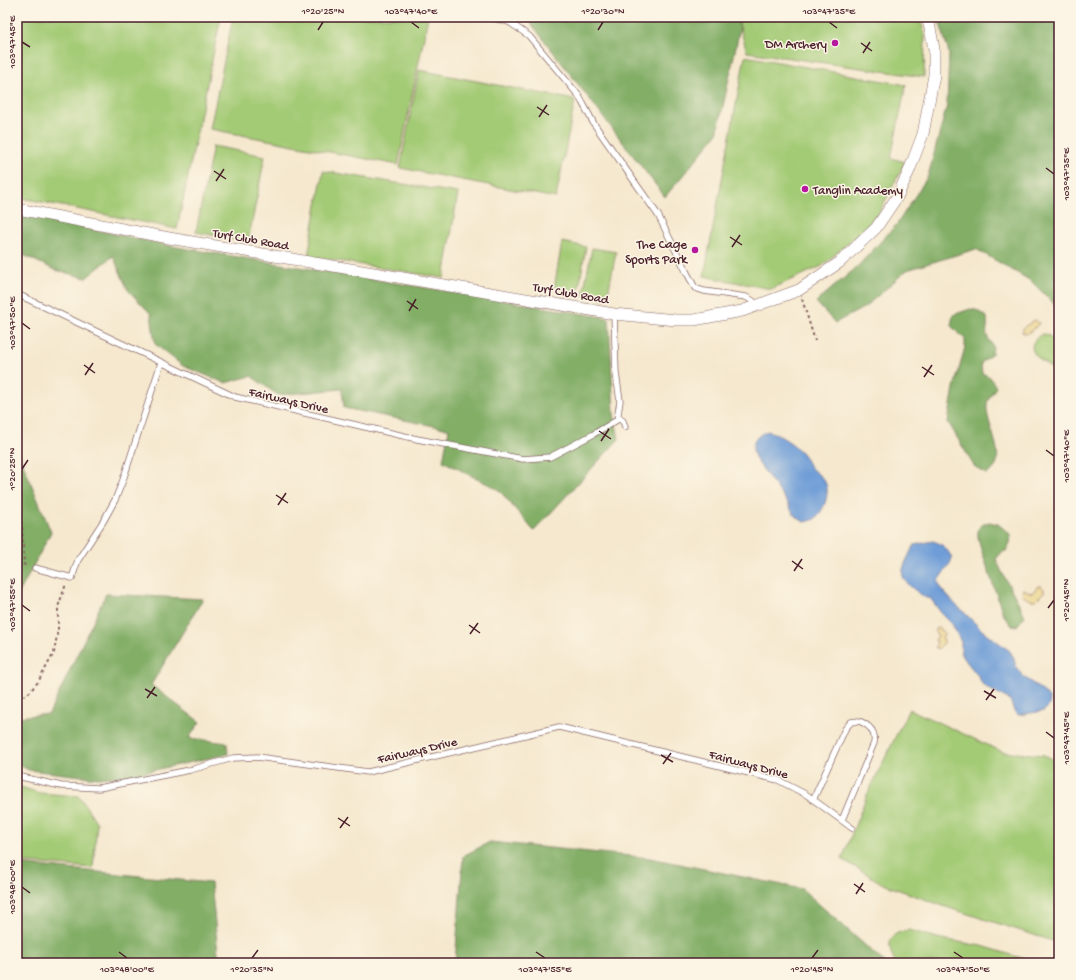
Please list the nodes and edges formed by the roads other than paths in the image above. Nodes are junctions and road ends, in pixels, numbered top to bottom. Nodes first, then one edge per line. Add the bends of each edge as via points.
1 (490, 17) edge
2 (927, 17) edge
3 (17, 210) edge
4 (17, 294) edge
5 (754, 306) junction
6 (614, 314) junction
7 (162, 363) junction
8 (618, 417) junction
9 (625, 427) dead end
10 (35, 568) dead end
11 (17, 776) edge
12 (813, 800) junction
13 (842, 820) junction
14 (852, 828) dead end

1 - 5 lane via 508,22 529,36 579,96 594,124 658,215 695,288 746,297 753,301
2 - 5 street, Turf Club Road via 934,49 934,75 923,134 897,196 876,228 840,262 800,290
3 - 6 street, Turf Club Road
4 - 7 lane, Fairways Drive
5 - 6 street, Turf Club Road via 742,311 694,320
6 - 8 lane via 616,373 620,401
7 - 8 lane, Fairways Drive via 242,399 523,460 550,457 592,435
7 - 10 lane via 115,500 78,560 72,578
8 - 9 lane
11 - 12 lane, Fairways Drive via 61,786 99,788 190,770 234,758 257,757 368,772 559,727 778,780
12 - 13 lane, Fairways Drive
12 - 13 lane via 842,734 851,722 864,723 872,730 875,739
13 - 14 lane, Fairways Drive

